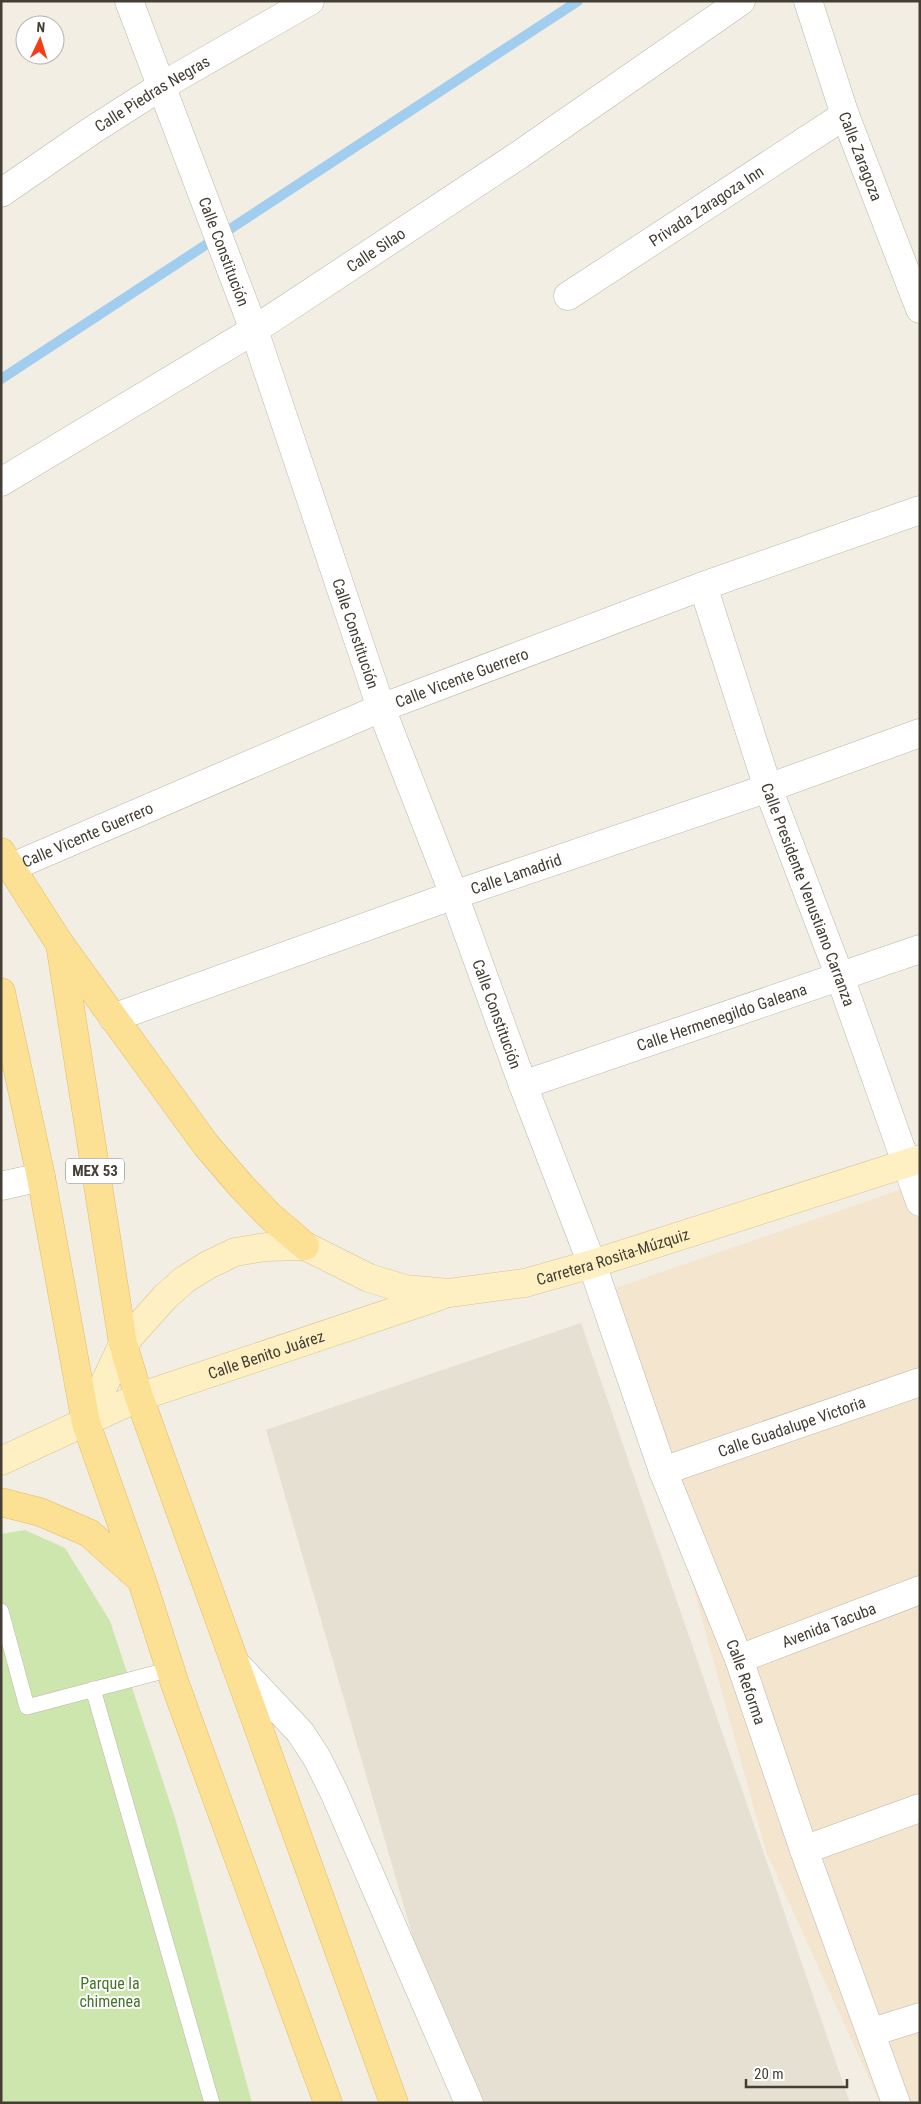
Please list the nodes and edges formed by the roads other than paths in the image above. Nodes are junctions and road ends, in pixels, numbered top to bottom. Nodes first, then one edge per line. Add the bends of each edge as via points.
1 (129, 1) edge
2 (310, 1) edge
3 (741, 1) edge
4 (808, 1) edge
5 (160, 88) junction
6 (845, 115) junction
7 (1, 193) edge
8 (568, 296) dead end
9 (920, 309) edge
10 (254, 330) junction
11 (1, 482) edge
12 (920, 510) edge
13 (703, 586) junction
14 (381, 708) junction
15 (920, 732) edge
16 (768, 788) junction
17 (7, 860) edge
18 (454, 895) junction
19 (60, 944) junction
20 (920, 948) edge
21 (840, 977) junction
22 (1, 992) edge
23 (114, 1018) junction
24 (522, 1085) junction
25 (913, 1162) edge
26 (41, 1177) junction
27 (1, 1186) edge
28 (920, 1202) edge
29 (306, 1246) junction
30 (592, 1264) junction
31 (449, 1293) junction
32 (123, 1344) junction
33 (920, 1382) edge
34 (139, 1397) junction
35 (86, 1423) junction
36 (1, 1461) edge
37 (663, 1471) junction
38 (1, 1502) edge
39 (142, 1581) junction
40 (920, 1590) edge
41 (1, 1611) edge
42 (739, 1659) junction
43 (235, 1663) junction
44 (171, 1669) junction
45 (92, 1689) junction
46 (920, 1808) edge
47 (804, 1850) junction
48 (920, 2017) edge
49 (872, 2032) junction
50 (212, 2103) edge
51 (328, 2103) edge
52 (394, 2103) edge
53 (469, 2103) edge
54 (896, 2103) edge

1 - 5 street, Calle Constitución
2 - 5 street, Calle Piedras Negras
3 - 10 street, Calle Silao via 519,155
4 - 6 street, Calle Zaragoza
5 - 7 street, Calle Piedras Negras via 91,130
5 - 10 street, Calle Constitución
6 - 8 street, Privada Zaragoza Inn
6 - 9 street, Calle Zaragoza
10 - 11 street, Calle Silao
10 - 14 street, Calle Constitución
12 - 13 street, Calle Vicente Guerrero
13 - 14 street, Calle Vicente Guerrero
13 - 16 street, Calle Presidente Venustiano Carranza
14 - 17 street, Calle Vicente Guerrero
14 - 18 street, Calle Constitución
15 - 16 street, Calle Lamadrid
16 - 18 street, Calle Lamadrid
16 - 21 street, Calle Presidente Venustiano Carranza
17 - 19 main road, MEX 53
18 - 23 street, Calle Lamadrid
18 - 24 street, Calle Constitución
19 - 23 main road
19 - 32 main road, MEX 53
20 - 21 street, Calle Hermenegildo Galeana
21 - 24 street, Calle Hermenegildo Galeana
21 - 25 street, Calle Presidente Venustiano Carranza
22 - 26 main road, MEX 53
23 - 29 main road via 206,1145 270,1216
24 - 30 street, Calle Constitución
25 - 28 street, Calle Presidente Venustiano Carranza
25 - 30 main road, Carretera Rosita-Múzquiz
26 - 27 street
26 - 35 main road, MEX 53
29 - 31 main road, Carretera Rosita-Múzquiz via 369,1278 405,1288
29 - 32 main road via 235,1252 208,1265 165,1297
30 - 31 main road, Carretera Rosita-Múzquiz via 525,1283
30 - 37 street, Calle Reforma
31 - 34 main road, Calle Benito Juárez
32 - 34 main road, MEX 53
32 - 35 main road
33 - 37 street, Calle Guadalupe Victoria
34 - 35 main road, Calle Benito Juárez
34 - 43 main road
35 - 36 main road, Calle Benito Juárez
35 - 39 main road
37 - 42 street, Calle Reforma
38 - 39 main road via 40,1512 90,1533
39 - 44 main road
40 - 42 street, Avenida Tacuba
41 - 45 lane via 27,1707
42 - 47 street, Calle Reforma
43 - 52 main road
43 - 53 street via 300,1732 317,1758
44 - 45 lane
44 - 51 main road
45 - 50 lane
46 - 47 street
47 - 49 street, Calle Reforma
48 - 49 street
49 - 54 street, Calle Reforma

